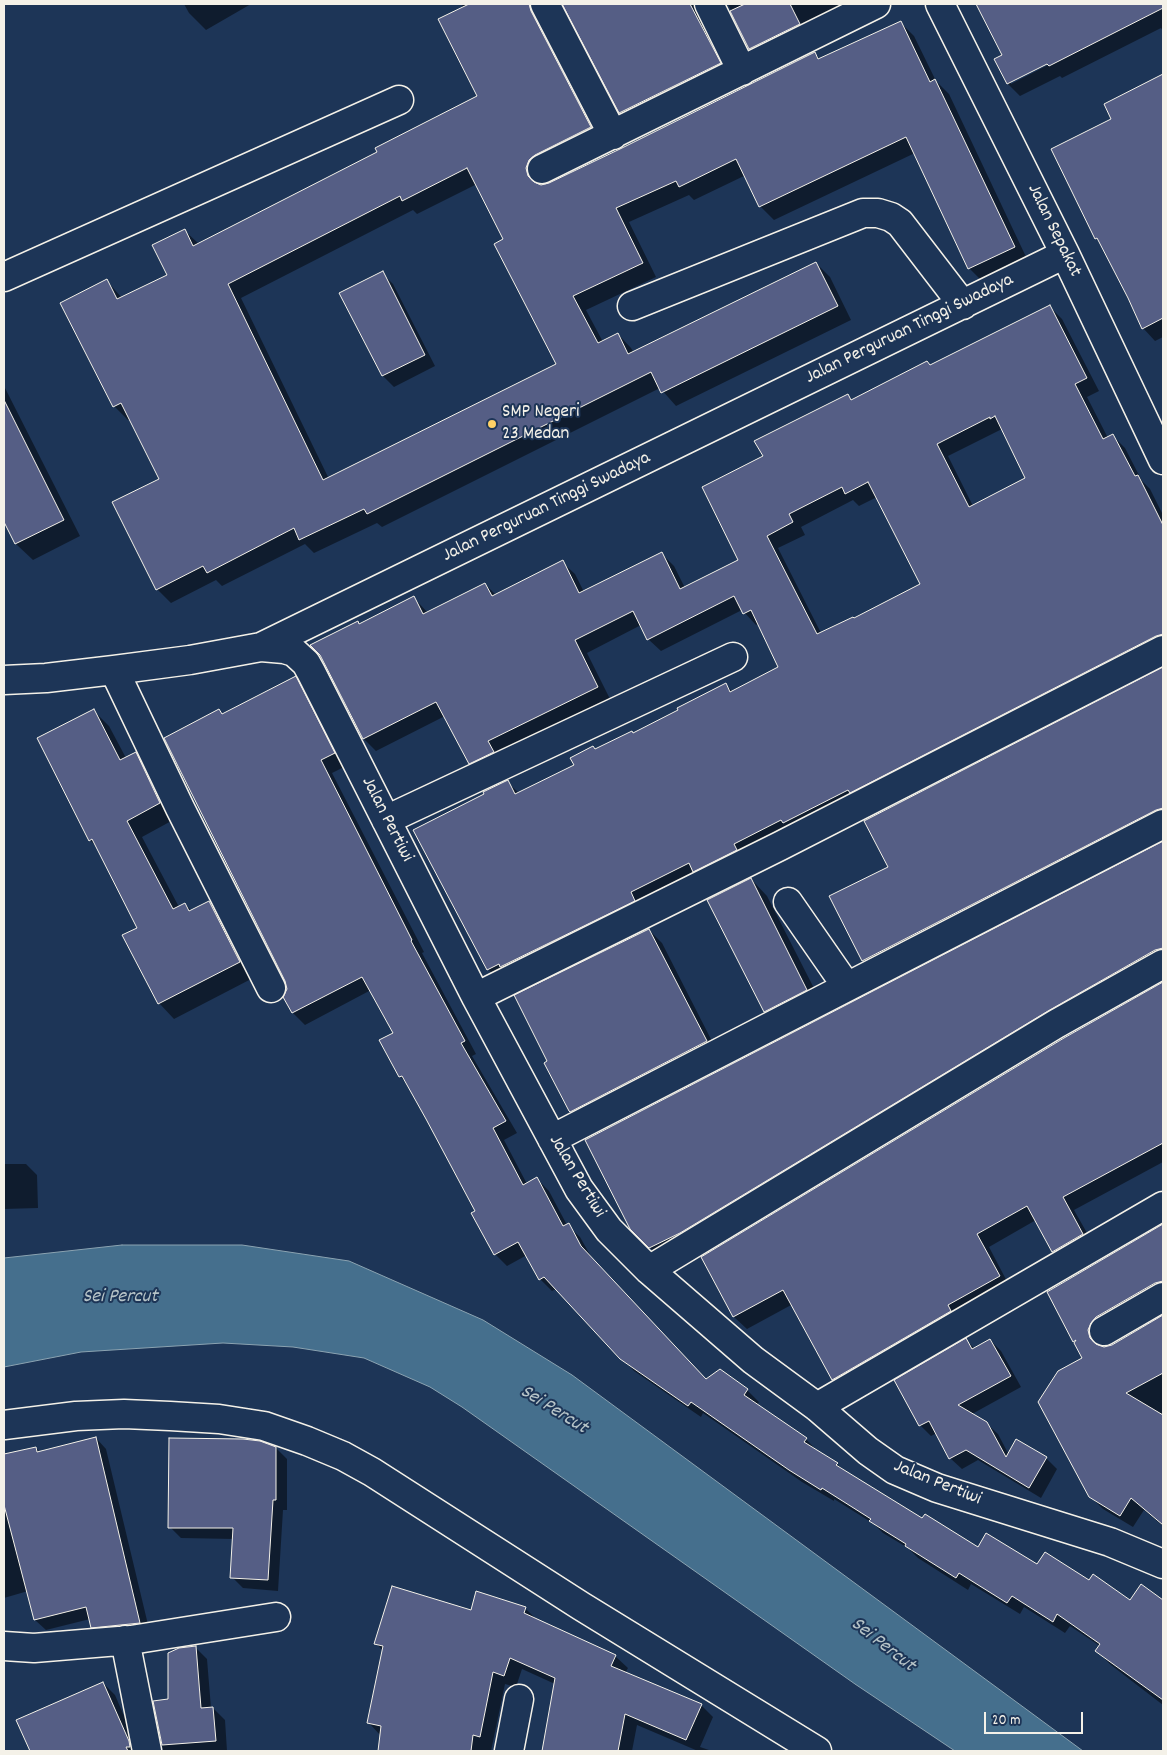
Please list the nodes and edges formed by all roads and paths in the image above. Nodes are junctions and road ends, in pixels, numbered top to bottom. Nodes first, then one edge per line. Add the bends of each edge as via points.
1 (545, 4) edge
2 (709, 4) edge
3 (876, 4) edge
4 (940, 4) edge
5 (742, 71) junction
6 (399, 100) dead end
7 (613, 135) junction
8 (542, 169) dead end
9 (1065, 254) junction
10 (4, 277) edge
11 (963, 305) junction
12 (632, 306) dead end
13 (1163, 460) edge
14 (260, 647) junction
15 (1163, 650) edge
16 (733, 657) dead end
17 (114, 670) junction
18 (4, 680) edge
19 (386, 820) junction
20 (1163, 824) edge
21 (788, 902) dead end
22 (1163, 964) edge
23 (847, 987) junction
24 (271, 988) dead end
25 (476, 998) junction
26 (552, 1139) junction
27 (1163, 1206) edge
28 (649, 1270) junction
29 (1163, 1297) edge
30 (1104, 1331) dead end
31 (817, 1407) junction
32 (4, 1425) edge
33 (1163, 1564) edge
34 (276, 1618) dead end
35 (124, 1640) junction
36 (4, 1646) edge
37 (519, 1699) dead end
38 (146, 1751) edge
39 (509, 1751) edge
40 (817, 1751) edge

1 - 7 street
2 - 5 street
3 - 5 street
4 - 9 street, Jalan Sepakat
5 - 7 street
6 - 10 street
7 - 8 street
9 - 11 street, Jalan Perguruan Tinggi Swadaya
9 - 13 street, Jalan Sepakat
11 - 12 street via 900,223 878,212 863,213
11 - 14 street, Jalan Perguruan Tinggi Swadaya
14 - 17 street, Jalan Perguruan Tinggi Swadaya
14 - 19 street, Jalan Pertiwi via 294,652 306,663
15 - 25 street
16 - 19 street
17 - 18 street, Jalan Perguruan Tinggi Swadaya
17 - 24 street
19 - 25 street, Jalan Pertiwi
20 - 23 street
21 - 23 street
22 - 28 street via 1056,1024
23 - 26 street
25 - 26 street, Jalan Pertiwi
26 - 28 street, Jalan Pertiwi via 594,1210
27 - 31 street
28 - 31 street, Jalan Pertiwi via 753,1360
29 - 30 street
31 - 33 street, Jalan Pertiwi via 895,1470 937,1488 1110,1542
32 - 40 street via 76,1416 170,1416 264,1426 307,1440 372,1472
34 - 35 street
35 - 36 street via 34,1648
35 - 38 street
37 - 39 street

